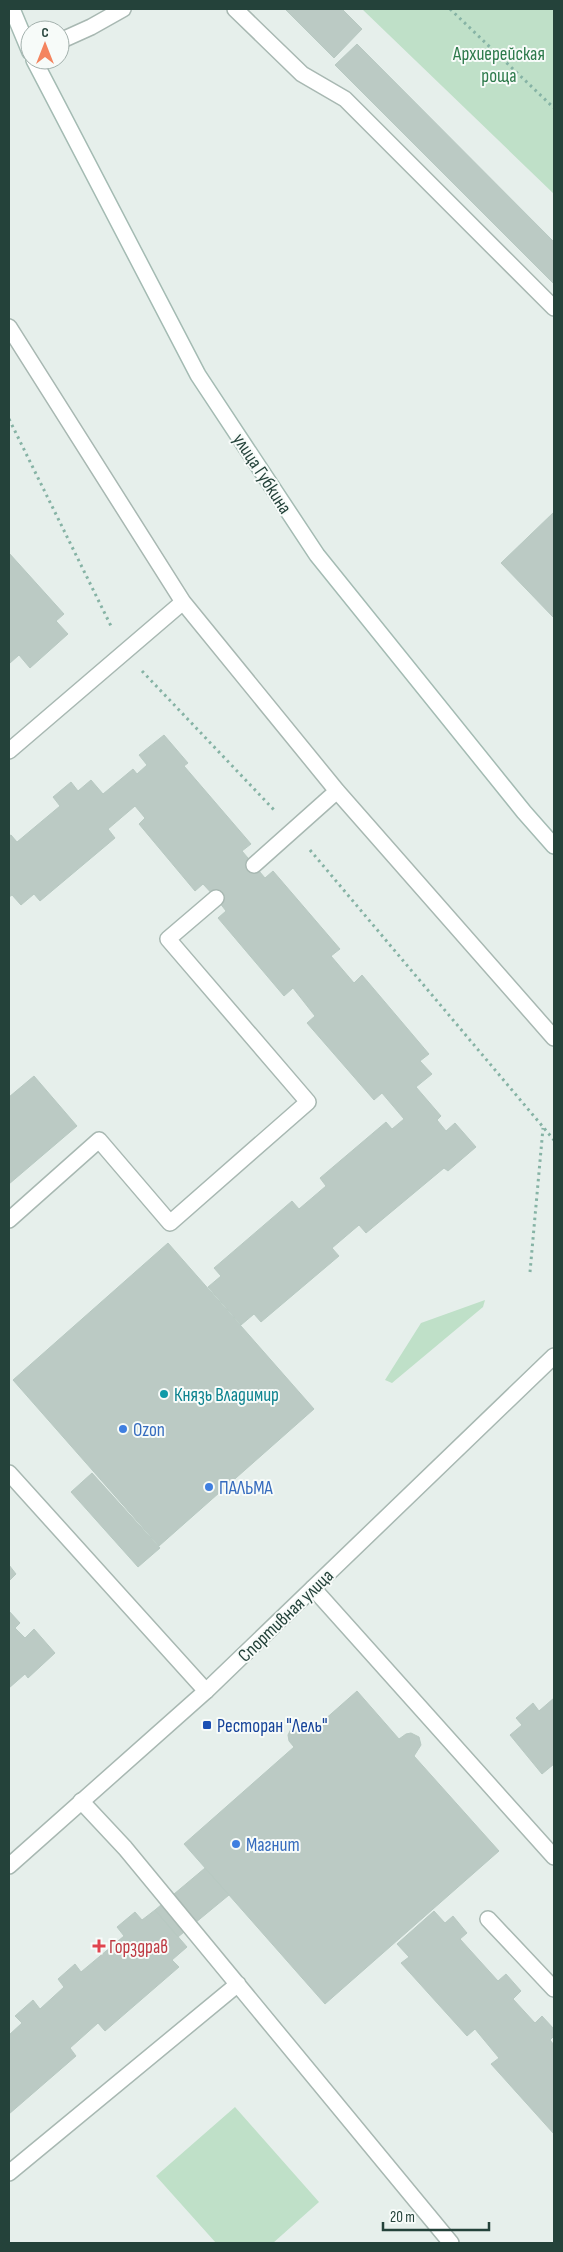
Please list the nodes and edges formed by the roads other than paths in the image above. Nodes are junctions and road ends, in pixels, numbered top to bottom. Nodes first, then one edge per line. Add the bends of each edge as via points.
1 (12, 9) edge
2 (123, 9) edge
3 (235, 9) edge
4 (20, 28) edge
5 (70, 36) edge
6 (39, 70) edge
7 (554, 308) edge
8 (9, 328) edge
9 (183, 602) junction
10 (9, 751) edge
11 (337, 791) junction
12 (554, 846) edge
13 (254, 865) dead end
14 (216, 898) dead end
15 (554, 1038) edge
16 (9, 1220) edge
17 (554, 1356) edge
18 (9, 1473) edge
19 (313, 1588) junction
20 (206, 1691) junction
21 (81, 1801) junction
22 (554, 1857) edge
23 (9, 1866) edge
24 (488, 1918) dead end
25 (238, 1984) junction
26 (554, 1989) edge
27 (9, 2172) edge
28 (451, 2243) edge

1 - 4 main road
2 - 5 main road
3 - 7 main road via 302,74 345,99
6 - 12 main road, улица Губкина via 198,375 317,556
8 - 9 main road
9 - 10 main road
9 - 11 main road
11 - 13 main road
11 - 15 main road
14 - 16 main road via 168,939 308,1102 170,1224 99,1140
17 - 19 main road, Спортивная улица
18 - 20 main road
19 - 20 main road, Спортивная улица
19 - 22 main road
20 - 21 main road, Спортивная улица
21 - 23 main road, Спортивная улица
21 - 25 main road via 125,1848
24 - 26 main road
25 - 27 main road
25 - 28 main road

